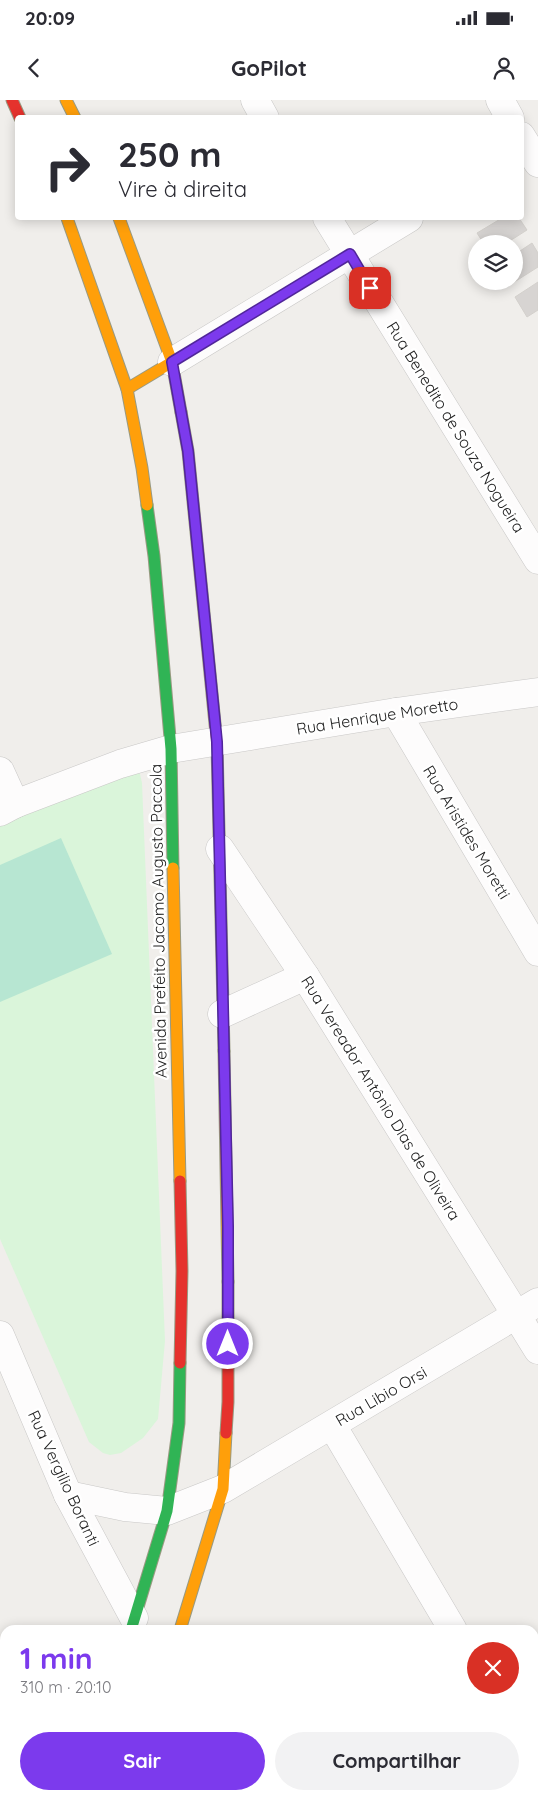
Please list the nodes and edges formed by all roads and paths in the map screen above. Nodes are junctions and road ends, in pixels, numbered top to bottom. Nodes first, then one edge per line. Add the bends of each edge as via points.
1 (12, 100) edge
2 (66, 100) edge
3 (255, 100) edge
4 (500, 100) edge
5 (19, 115) edge
6 (74, 115) edge
7 (263, 115) edge
8 (508, 115) edge
9 (68, 220) edge
10 (120, 220) edge
11 (328, 220) edge
12 (406, 220) edge
13 (350, 254) junction
14 (172, 362) junction
15 (127, 389) junction
16 (538, 560) edge
17 (538, 692) edge
18 (396, 712) junction
19 (217, 742) junction
20 (171, 749) junction
21 (0, 770) edge
22 (8, 808) edge
23 (220, 849) junction
24 (538, 952) edge
25 (305, 976) junction
26 (222, 1014) junction
27 (527, 1309) edge
28 (0, 1335) edge
29 (538, 1350) edge
30 (332, 1425) junction
31 (223, 1489) junction
32 (68, 1495) junction
33 (167, 1511) junction
34 (133, 1624) edge
35 (182, 1625) edge
36 (450, 1625) edge

1 - 5 street
2 - 6 street
3 - 7 street
4 - 8 street
9 - 15 street, Avenida Prefeito Jacomo Augusto Paccola
10 - 14 street
11 - 13 street, Rua Benedito de Souza Nogueira
12 - 13 street
13 - 14 street
13 - 16 street, Rua Benedito de Souza Nogueira
14 - 15 street
14 - 19 street via 188,451
15 - 20 street, Avenida Prefeito Jacomo Augusto Paccola via 154,556
17 - 18 street, Rua Henrique Moretto
18 - 19 street, Rua Henrique Moretto
18 - 24 street, Rua Aristides Moretti
19 - 20 street, Rua Henrique Moretto
19 - 23 street
20 - 22 street, Rua Henrique Moretto via 120,764
20 - 33 street, Avenida Prefeito Jacomo Augusto Paccola via 182,1271 179,1424
21 - 22 street
23 - 25 street, Rua Vereador Antônio Dias de Oliveira
23 - 26 street
25 - 26 street
25 - 27 street, Rua Vereador Antônio Dias de Oliveira
26 - 31 street via 228,1227 228,1402
27 - 29 street, Rua Vereador Antônio Dias de Oliveira
27 - 30 street, Rua Libio Orsi
28 - 32 street, Rua Vergilio Boranti
30 - 31 street, Rua Libio Orsi
30 - 36 street
31 - 33 street, Rua Libio Orsi
31 - 35 street
32 - 33 street via 110,1505
32 - 34 street, Rua Vergilio Boranti
33 - 34 street, Avenida Prefeito Jacomo Augusto Paccola

